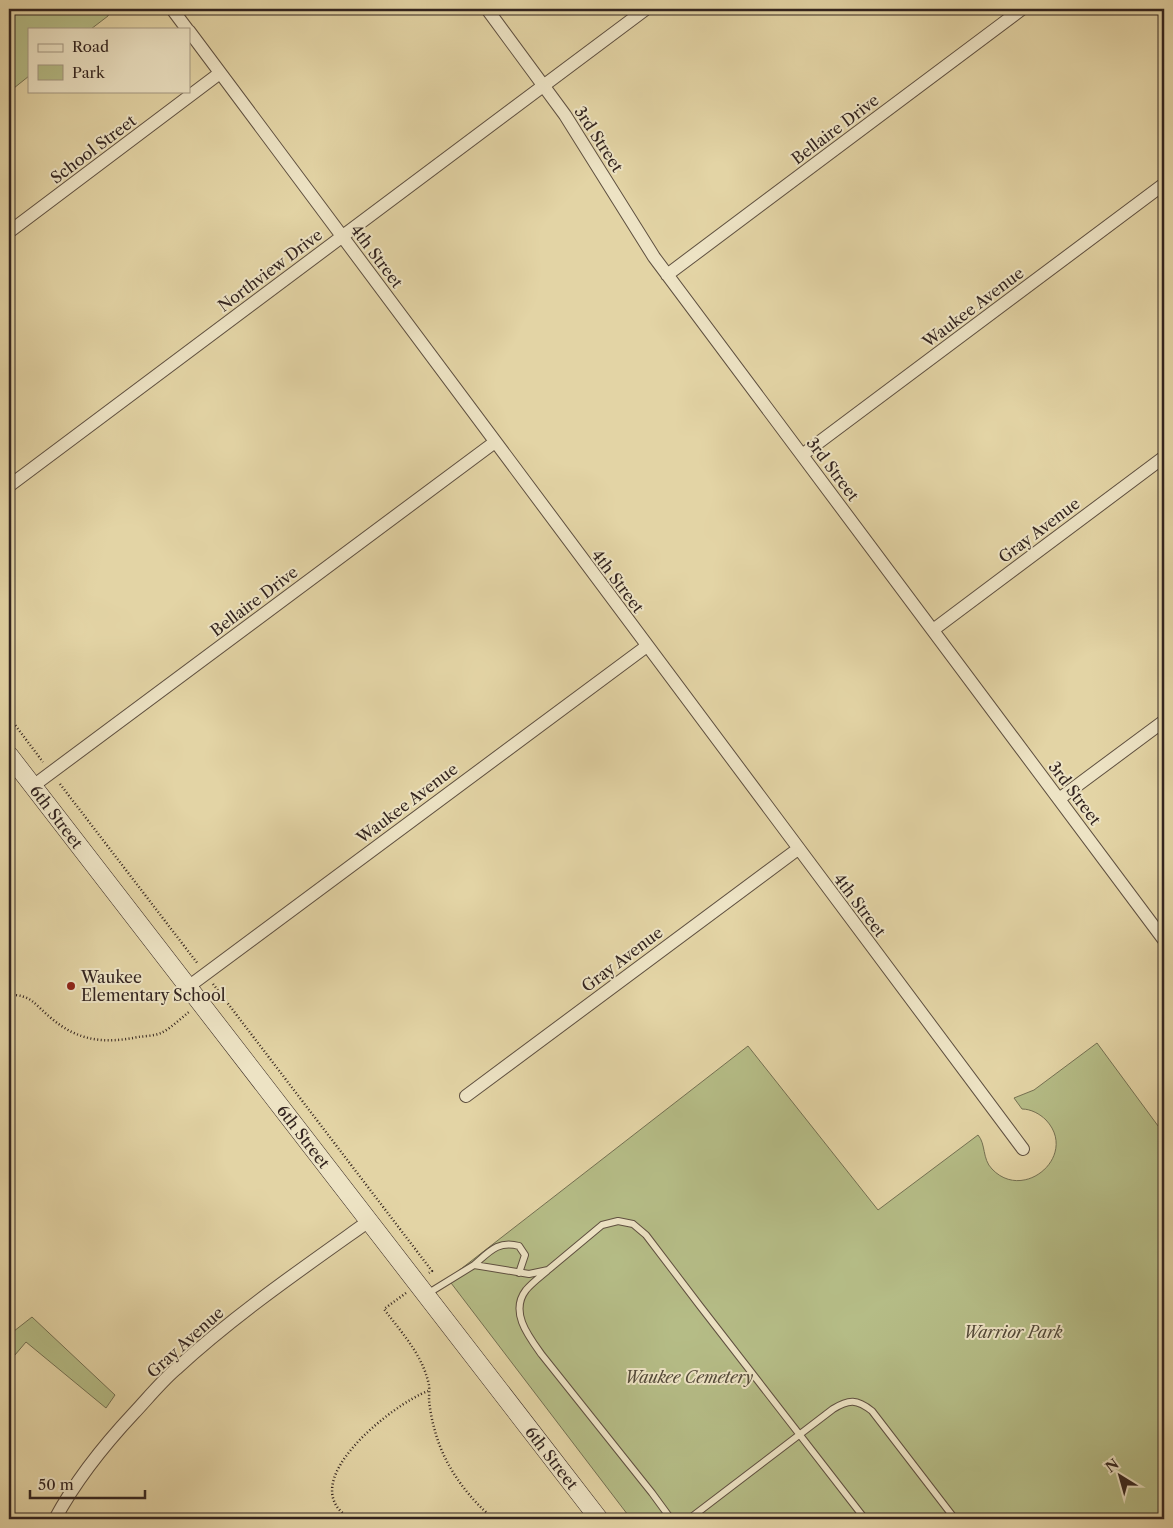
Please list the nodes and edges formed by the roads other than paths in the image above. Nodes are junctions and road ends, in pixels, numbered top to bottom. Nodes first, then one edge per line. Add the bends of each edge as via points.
1 (172, 9) edge
2 (487, 9) edge
3 (646, 9) edge
4 (1022, 9) edge
5 (186, 28) edge
6 (190, 33) edge
7 (220, 73) junction
8 (544, 85) junction
9 (1164, 184) edge
10 (9, 232) edge
11 (342, 236) junction
12 (667, 274) junction
13 (495, 442) junction
14 (802, 455) junction
15 (1164, 457) edge
16 (9, 486) edge
17 (933, 630) junction
18 (646, 646) junction
19 (1164, 720) edge
20 (9, 755) edge
21 (33, 786) junction
22 (1059, 799) junction
23 (798, 849) junction
24 (1164, 940) edge
25 (188, 987) junction
26 (466, 1096) dead end
27 (1023, 1149) dead end
28 (369, 1221) junction
29 (474, 1265) junction
30 (548, 1270) junction
31 (518, 1272) junction
32 (426, 1295) junction
33 (800, 1435) junction
34 (55, 1519) edge
35 (599, 1519) edge
36 (671, 1519) edge
37 (689, 1519) edge
38 (866, 1519) edge
39 (955, 1519) edge

1 - 5 street, 4th Street
2 - 8 street, 3rd Street
3 - 8 street, Northview Drive
4 - 12 street, Bellaire Drive
6 - 7 street, 4th Street
7 - 10 street, School Street
7 - 11 street, 4th Street
8 - 11 street, Northview Drive
8 - 12 street, 3rd Street
9 - 14 street, Waukee Avenue
11 - 13 street, 4th Street
11 - 16 street, Northview Drive
12 - 14 street, 3rd Street
13 - 18 street, 4th Street
13 - 21 street, Bellaire Drive
14 - 17 street, 3rd Street
15 - 17 street, Gray Avenue
17 - 22 street, 3rd Street
18 - 23 street, 4th Street
18 - 25 street, Waukee Avenue
19 - 22 street
20 - 21 main road, 6th Street
21 - 25 main road, 6th Street
22 - 24 street, 3rd Street
23 - 26 street, Gray Avenue
23 - 27 street, 4th Street
25 - 28 main road, 6th Street
28 - 32 main road, 6th Street
28 - 34 street, Gray Avenue via 264,1296 174,1370 108,1441
29 - 31 lane
29 - 31 lane via 507,1243 519,1246 525,1255
29 - 32 lane
30 - 31 lane via 529,1274
30 - 33 lane via 602,1225 618,1220 633,1224 646,1235
30 - 36 lane via 525,1290 519,1306 521,1322 536,1347
32 - 35 main road, 6th Street
33 - 37 lane
33 - 38 lane
33 - 39 lane via 842,1404 852,1401 864,1405 872,1411

